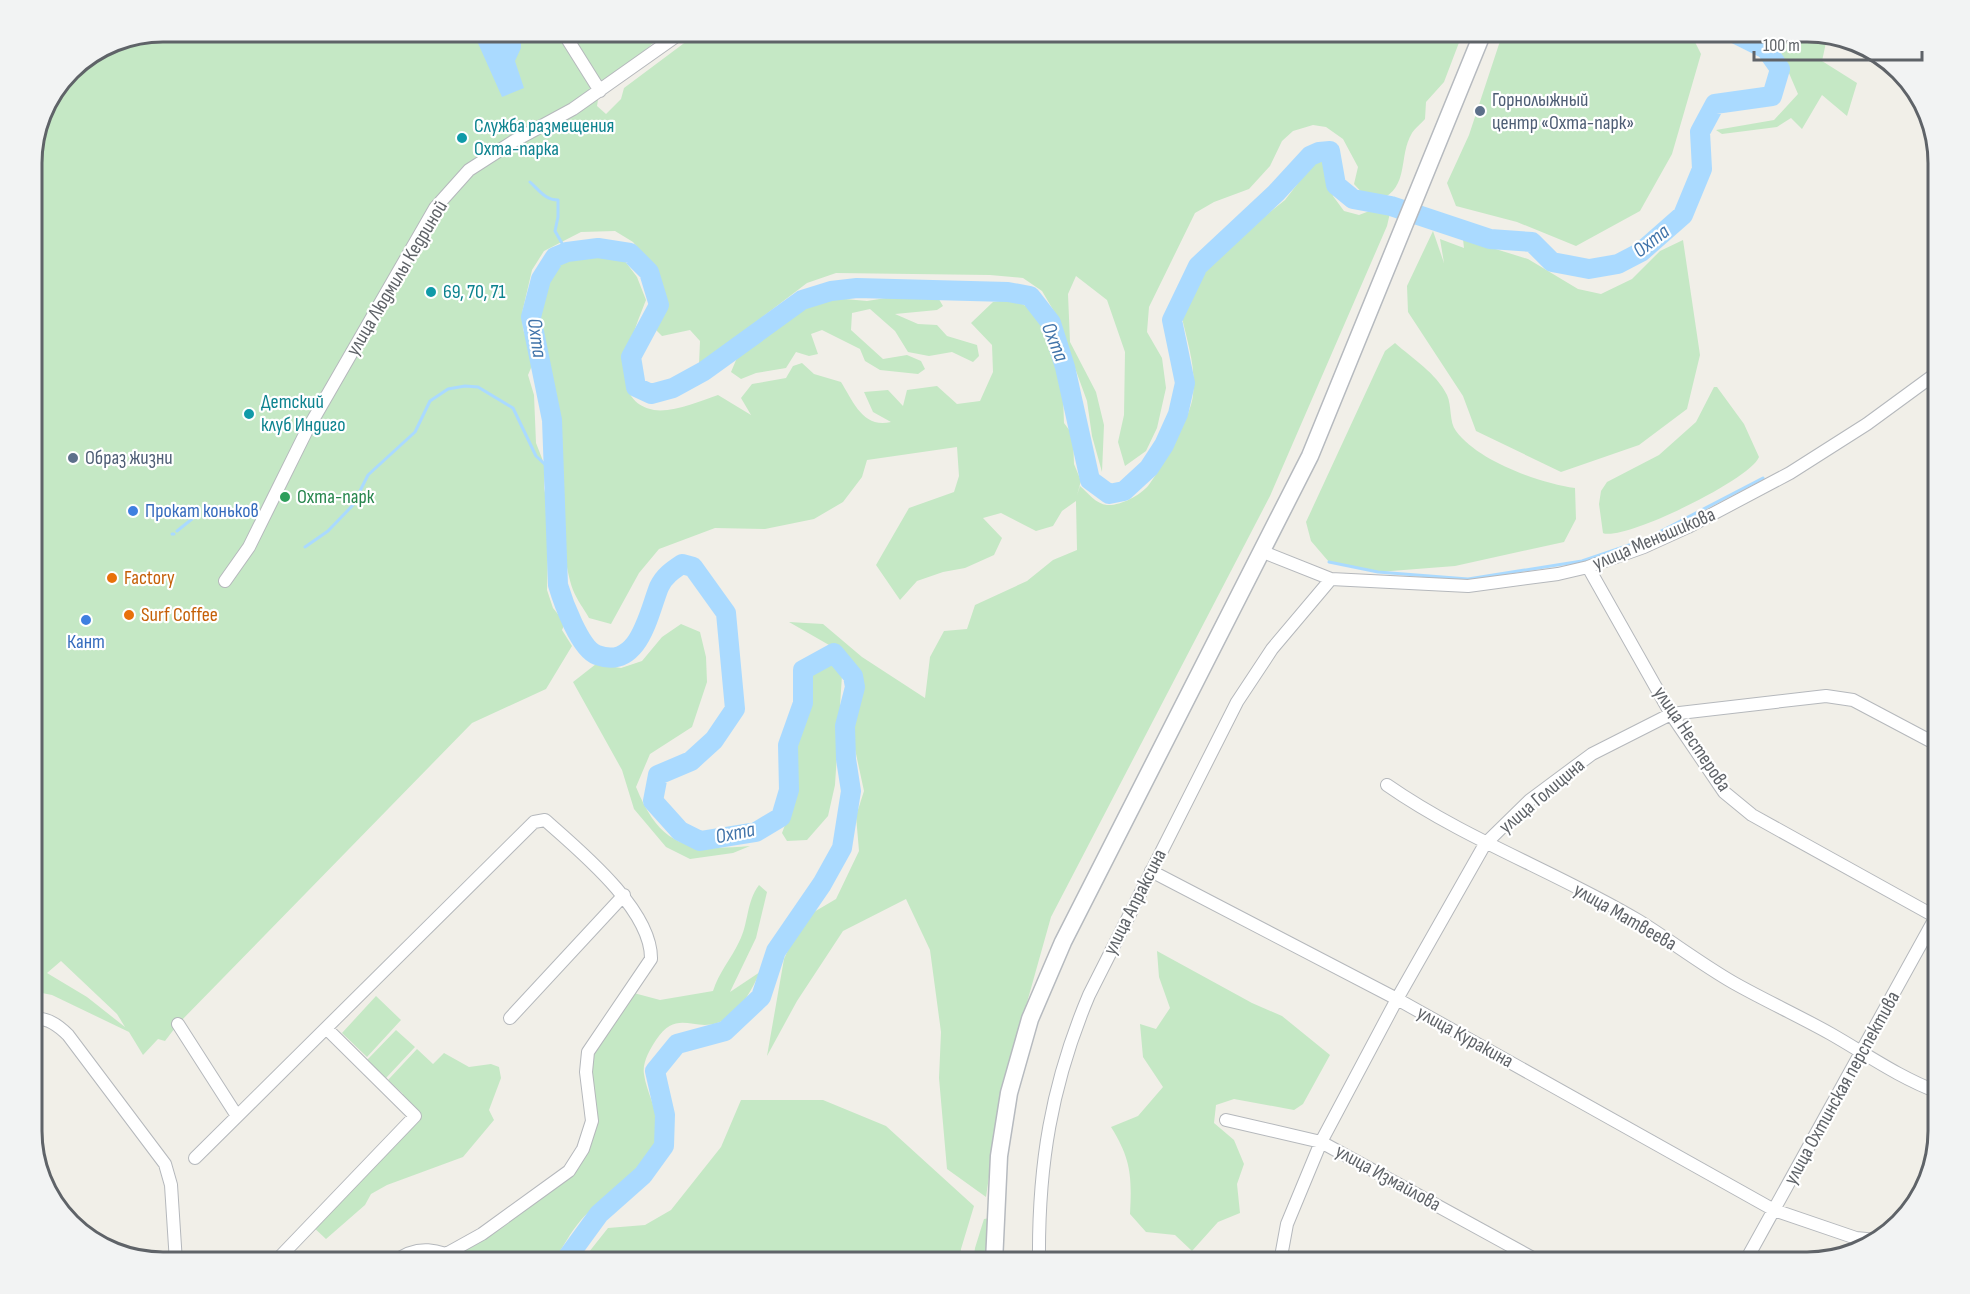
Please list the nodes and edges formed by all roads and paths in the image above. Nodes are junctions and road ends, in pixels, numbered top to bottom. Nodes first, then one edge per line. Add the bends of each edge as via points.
1 (569, 42) edge
2 (668, 42) edge
3 (1479, 42) edge
4 (600, 91) junction
5 (1928, 379) edge
6 (1263, 552) junction
7 (1588, 567) junction
8 (1331, 579) junction
9 (225, 581) dead end
10 (1671, 714) junction
11 (1928, 740) edge
12 (1387, 785) dead end
13 (1485, 844) junction
14 (1151, 870) junction
15 (624, 895) junction
16 (1928, 910) edge
17 (1928, 931) edge
18 (1397, 999) junction
19 (510, 1018) dead end
20 (42, 1019) edge
21 (178, 1024) dead end
22 (327, 1029) junction
23 (1861, 1052) junction
24 (1928, 1088) edge
25 (237, 1116) junction
26 (1226, 1120) dead end
27 (1321, 1142) junction
28 (195, 1158) dead end
29 (1774, 1210) junction
30 (1863, 1239) edge
31 (175, 1252) edge
32 (285, 1252) edge
33 (410, 1252) edge
34 (438, 1252) edge
35 (450, 1252) edge
36 (995, 1252) edge
37 (1039, 1252) edge
38 (1282, 1252) edge
39 (1520, 1252) edge
40 (1751, 1252) edge

1 - 4 street
2 - 4 street, улица Людмилы Кедриной
3 - 6 street via 1310,456
4 - 9 street, улица Людмилы Кедриной via 469,170 435,208 306,432 249,547
5 - 7 street, улица Меньшикова via 1790,473 1688,527
6 - 8 street, улица Меньшикова
6 - 36 street via 1063,942 1030,1019 1009,1093 1000,1146
7 - 8 street, улица Меньшикова via 1468,586
7 - 10 street, улица Нестерова
8 - 14 street, улица Апраксина via 1272,649 1237,702
10 - 11 street, улица Голицина via 1842,697
10 - 13 street, улица Голицина via 1592,754 1530,800
10 - 16 street, улица Нестерова via 1724,792 1752,815
12 - 13 street, улица Матвеева via 1424,811
13 - 18 street, улица Голицина
13 - 23 street, улица Матвеева via 1618,910 1733,982
14 - 18 street, улица Куракина
14 - 37 street, улица Апраксина via 1069,1042 1043,1155
15 - 19 street
15 - 22 street via 545,820 534,822
15 - 35 street via 651,946 651,959 588,1052 586,1072 592,1121 584,1149 568,1171 482,1234
17 - 23 street, улица Охтинская перспектива
18 - 27 street, улица Голицина
18 - 29 street, улица Куракина
20 - 31 street via 68,1035 165,1164 171,1185
21 - 25 street
22 - 25 street
22 - 32 street via 415,1116
23 - 24 street, улица Матвеева
23 - 29 street, улица Охтинская перспектива
25 - 28 street
26 - 27 street, улица Измайлова
27 - 38 street, улица Голицина via 1287,1224
27 - 39 street, улица Измайлова
29 - 30 street, улица Куракина
29 - 40 street, улица Охтинская перспектива
33 - 34 street

